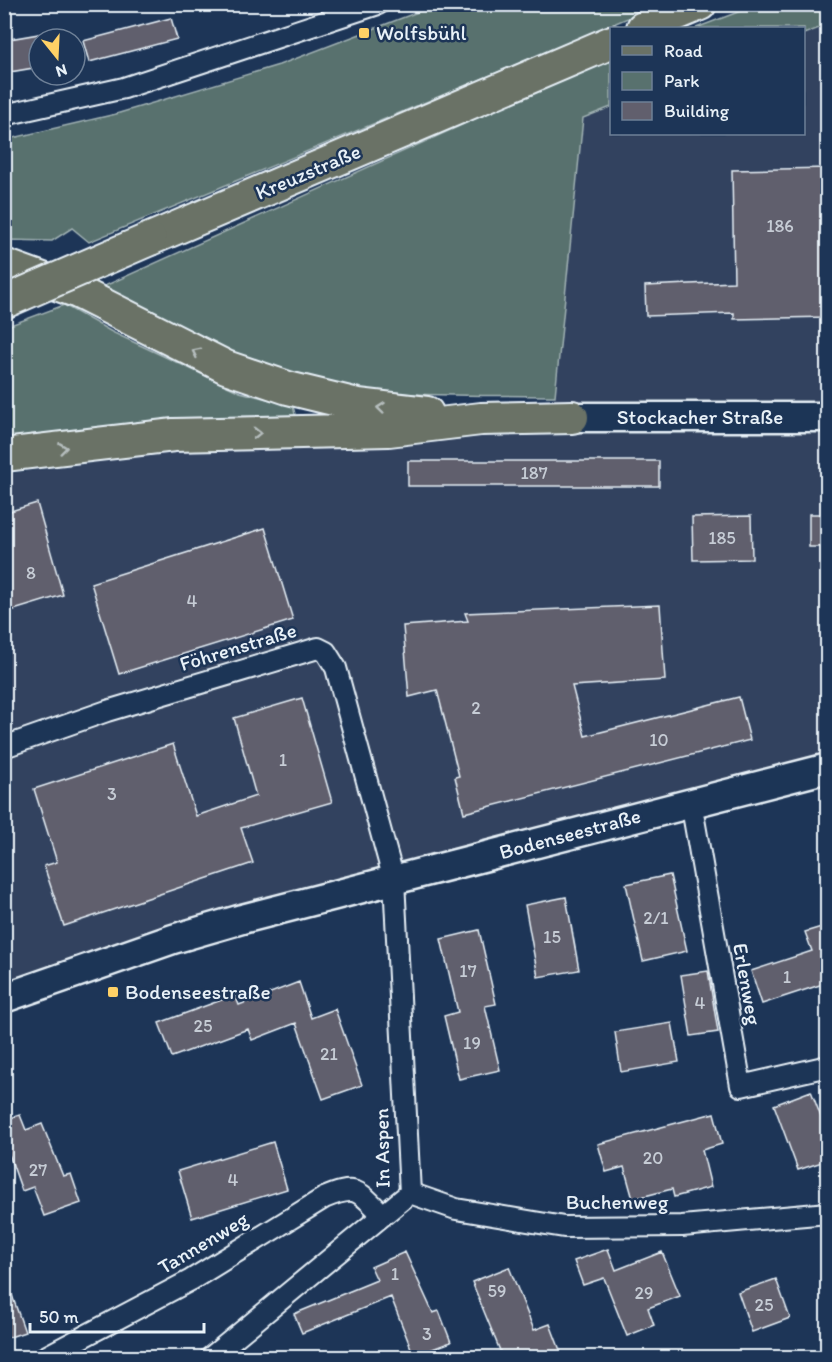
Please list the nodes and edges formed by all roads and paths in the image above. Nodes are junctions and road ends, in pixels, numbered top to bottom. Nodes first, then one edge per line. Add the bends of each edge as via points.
1 (378, 4) edge
2 (700, 4) edge
3 (645, 27) edge
4 (610, 43) edge
5 (4, 115) edge
6 (4, 266) edge
7 (4, 302) edge
8 (572, 417) joint
9 (828, 417) edge
10 (481, 419) junction
11 (4, 455) edge
12 (4, 747) edge
13 (828, 768) edge
14 (691, 802) junction
15 (394, 880) junction
16 (4, 998) edge
17 (828, 1066) edge
18 (410, 1193) junction
19 (828, 1213) edge
20 (383, 1215) junction
21 (43, 1358) edge
22 (210, 1358) edge

1 - 5 street via 124,88
2 - 3 main road
4 - 7 main road, Kreuzstraße, bridge
10 -> 6 main road via 358,405 288,388 226,367 76,291
8 - 9 street, Stockacher Straße
8 - 10 main road
11 -> 10 main road via 174,435 389,430
12 - 15 street, Föhrenstraße via 107,711 318,648 326,652 336,669
13 - 14 street, Bodenseestraße
14 - 15 street, Bodenseestraße
14 - 17 street, Erlenweg via 741,1086
15 - 16 street, Bodenseestraße via 173,939
15 - 18 street, In Aspen
18 - 19 street, Buchenweg via 456,1209 564,1227 682,1226
18 - 20 street, In Aspen
20 - 21 street, Tannenweg via 360,1193 346,1189 324,1198 191,1280
20 - 22 street, In Aspen

